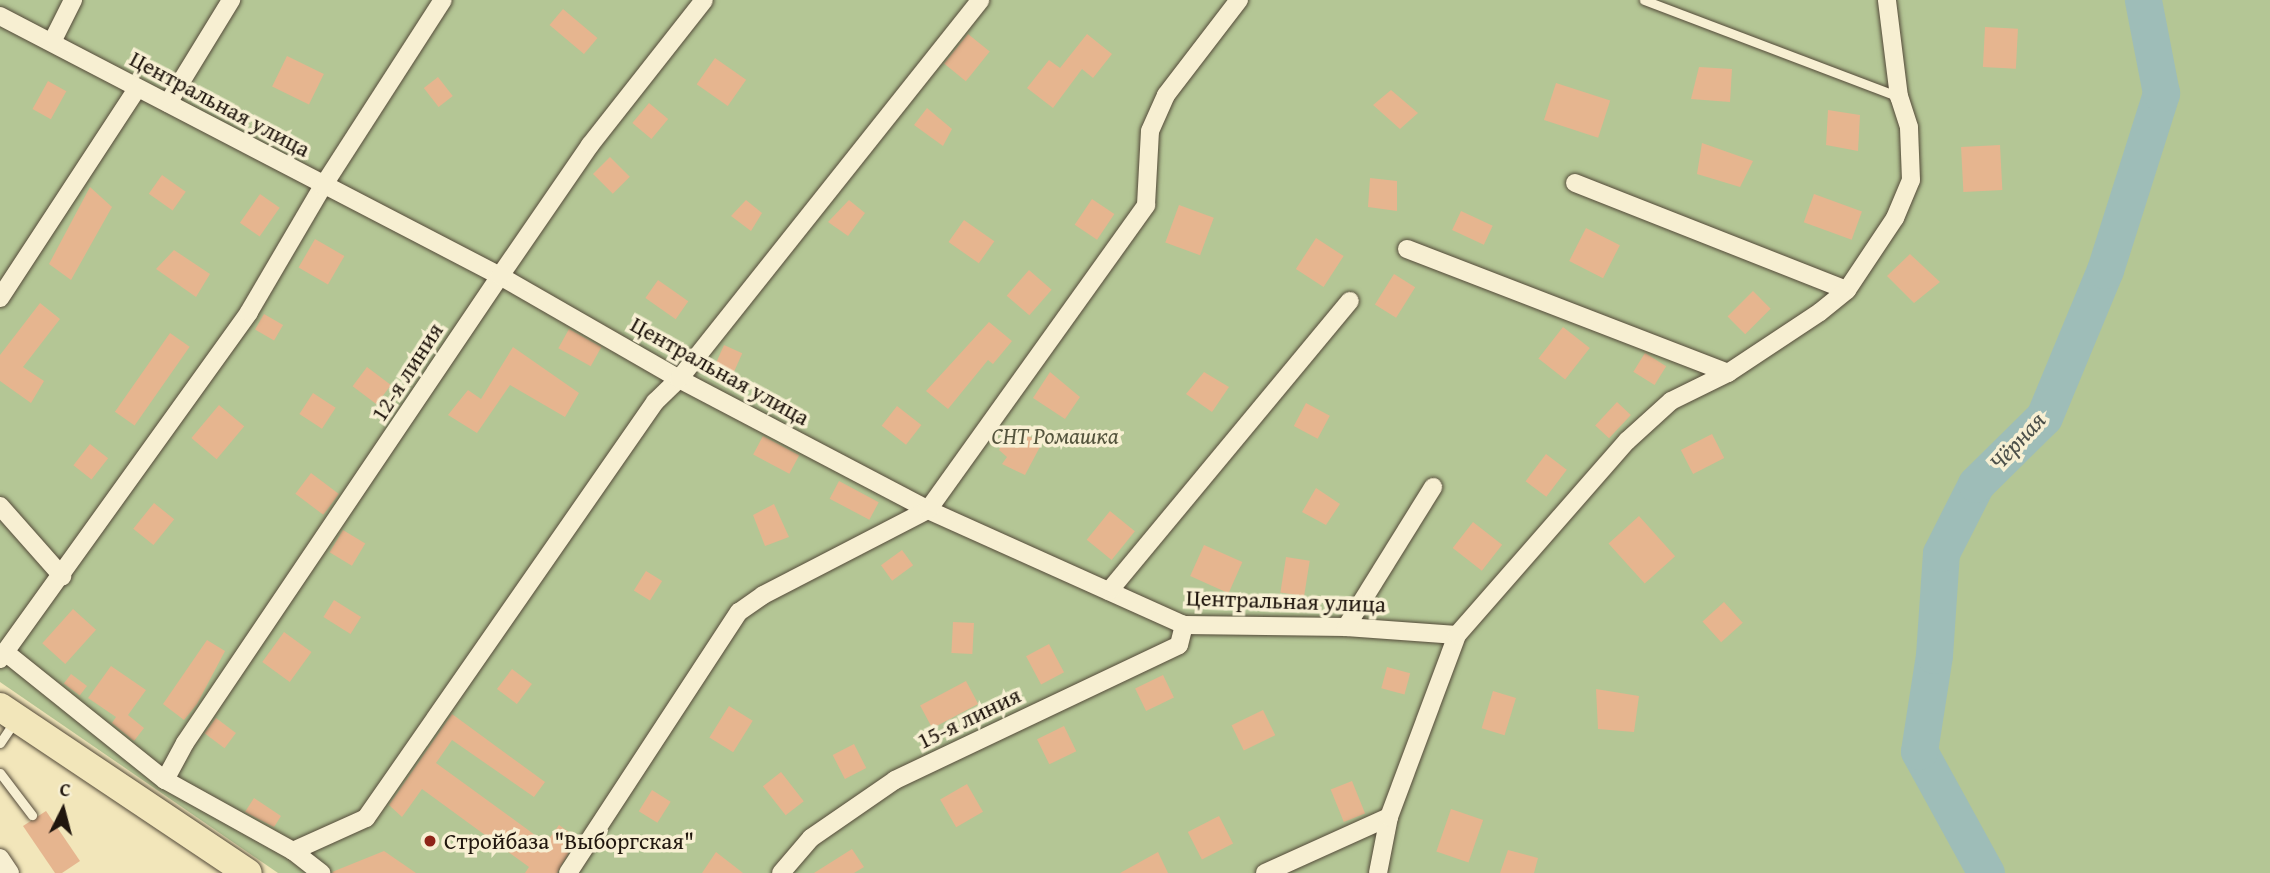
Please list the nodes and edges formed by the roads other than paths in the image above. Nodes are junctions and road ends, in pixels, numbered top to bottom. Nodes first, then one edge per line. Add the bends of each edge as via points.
1 (73, 0) edge
2 (231, 0) edge
3 (443, 0) edge
4 (704, 0) edge
5 (980, 0) edge
6 (1239, 0) edge
7 (1644, 0) edge
8 (1887, 0) edge
9 (0, 16) edge
10 (52, 42) junction
11 (137, 89) junction
12 (1899, 97) junction
13 (168, 103) junction
14 (1575, 183) dead end
15 (323, 186) junction
16 (1407, 250) dead end
17 (500, 276) junction
18 (1847, 290) junction
19 (0, 299) edge
20 (1350, 301) dead end
21 (1728, 373) junction
22 (679, 379) junction
23 (1433, 487) dead end
24 (0, 506) edge
25 (928, 510) junction
26 (62, 576) junction
27 (1109, 591) junction
28 (1184, 625) junction
29 (1346, 627) junction
30 (1457, 635) junction
31 (3, 656) edge
32 (9, 713) edge
33 (0, 743) edge
34 (0, 773) edge
35 (164, 780) junction
36 (32, 815) dead end
37 (1389, 817) junction
38 (293, 851) junction
39 (0, 858) edge
40 (10, 873) edge
41 (248, 873) edge
42 (321, 873) edge
43 (568, 873) edge
44 (781, 873) edge
45 (1265, 873) edge
46 (1378, 873) edge

1 - 10 street
2 - 13 street
3 - 15 street
4 - 17 street, 12-я линия via 590,145
5 - 22 street
6 - 25 street via 1166,94 1150,131 1146,205
7 - 12 lane
8 - 12 street
9 - 10 street, Центральная улица
10 - 11 street, Центральная улица
11 - 13 street, Центральная улица
11 - 19 street
12 - 18 street via 1909,127 1911,180 1895,218
13 - 15 street, Центральная улица
14 - 18 street
15 - 17 street, Центральная улица
15 - 26 street via 249,312
16 - 21 street
17 - 22 street, Центральная улица
17 - 35 street, 12-я линия
18 - 21 street
20 - 27 street
21 - 30 street via 1671,401 1627,441
22 - 25 street, Центральная улица
22 - 38 street via 656,402 366,818
23 - 29 street
24 - 26 street
25 - 27 street, Центральная улица
25 - 43 street via 763,595 739,612
26 - 31 street
27 - 28 street, Центральная улица
28 - 29 street, Центральная улица
28 - 44 street, 15-я линия via 1179,645 895,780 811,838
29 - 30 street, Центральная улица
30 - 37 street
31 - 35 street
32 - 33 lane
32 - 41 main road
34 - 36 lane
35 - 38 street
37 - 45 street
37 - 46 street
38 - 42 street
39 - 40 street

